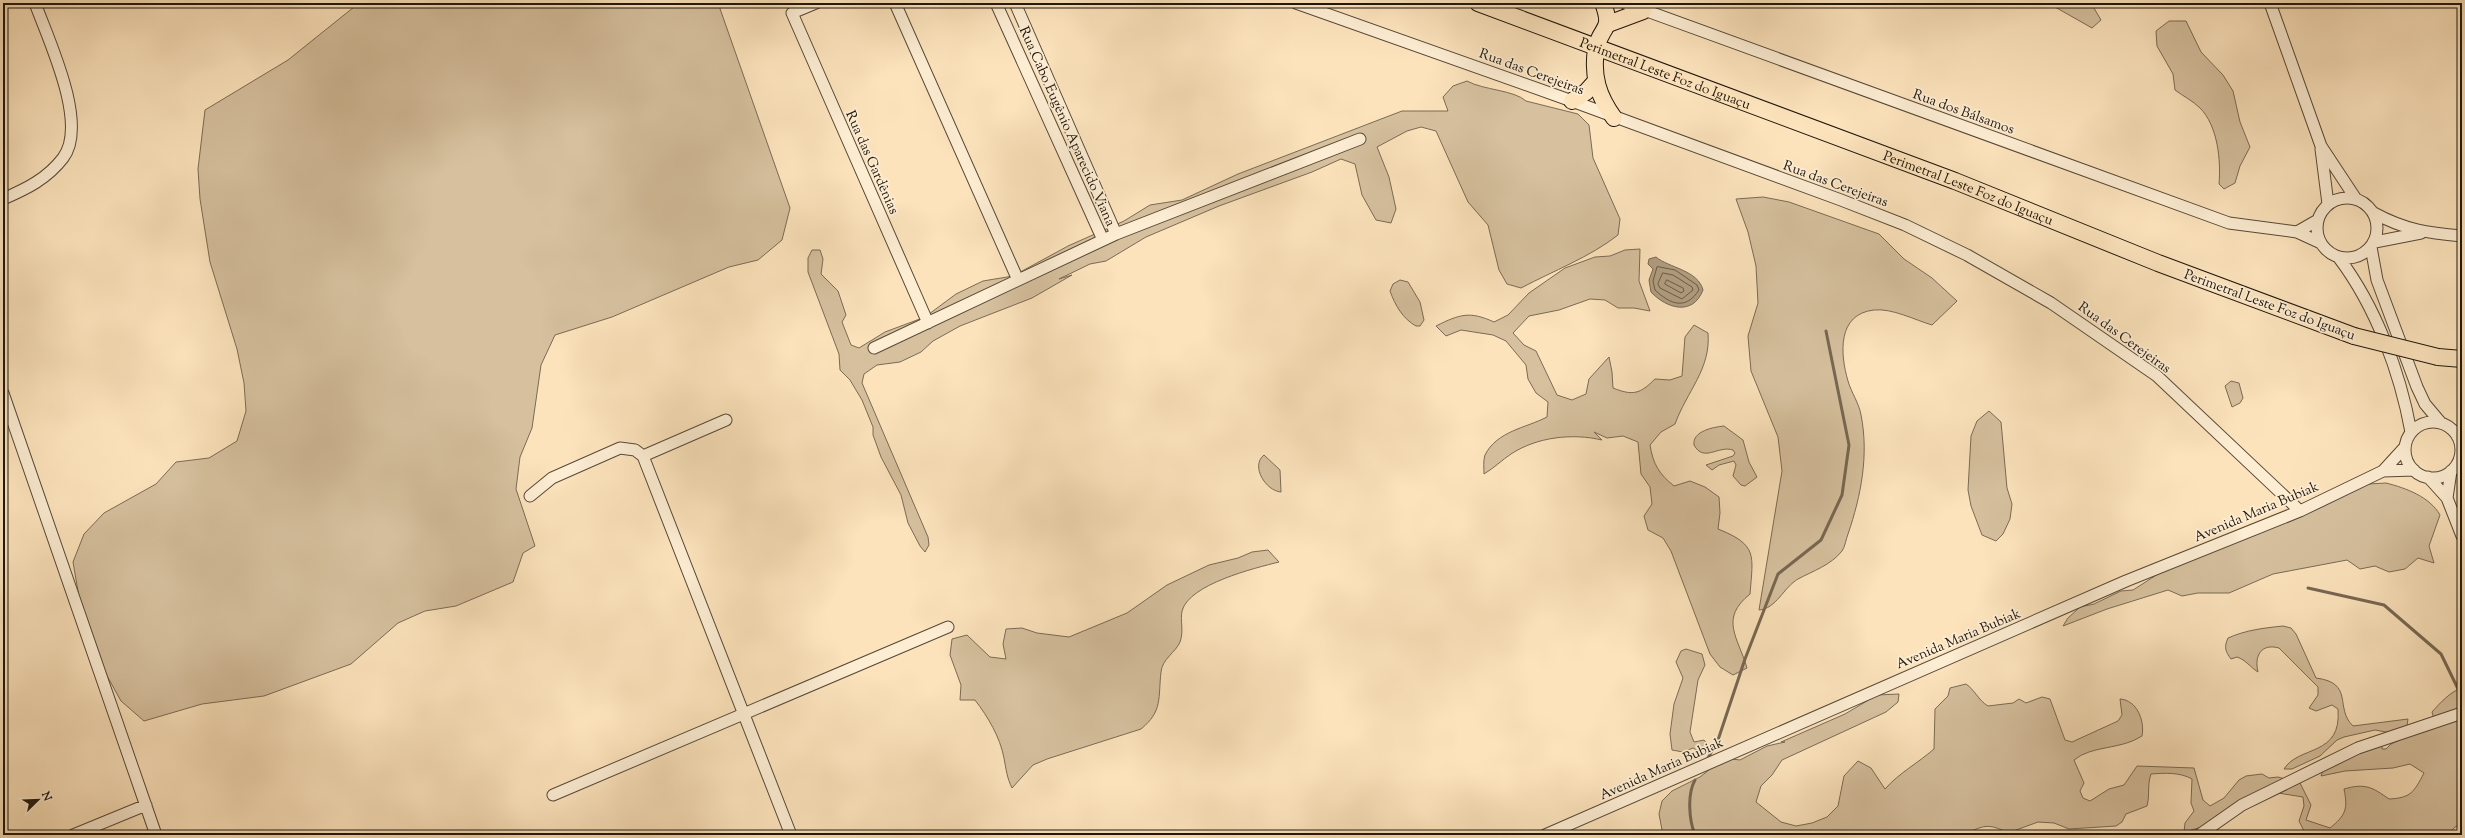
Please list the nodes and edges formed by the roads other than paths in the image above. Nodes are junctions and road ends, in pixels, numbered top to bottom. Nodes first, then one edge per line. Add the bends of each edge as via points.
1 (35, 3) edge
2 (816, 3) edge
3 (895, 3) edge
4 (996, 3) edge
5 (1014, 3) edge
6 (1296, 3) edge
7 (1478, 3) edge
8 (1603, 3) edge
9 (1625, 3) edge
10 (2270, 3) edge
11 (1644, 11) junction
12 (1608, 24) junction
13 (1596, 48) junction
14 (1595, 82) junction
15 (1572, 101) junction
16 (1614, 118) junction
17 (1360, 139) dead end
18 (2321, 146) junction
19 (2356, 198) junction
20 (3, 199) edge
21 (2328, 204) junction
22 (2374, 213) junction
23 (2318, 220) junction
24 (2297, 232) junction
25 (2423, 232) junction
26 (1116, 234) junction
27 (2462, 236) edge
28 (1103, 240) junction
29 (2321, 243) junction
30 (2373, 245) junction
31 (2339, 258) junction
32 (1018, 280) junction
33 (928, 323) junction
34 (874, 348) dead end
35 (2462, 359) edge
36 (3, 393) edge
37 (726, 420) dead end
38 (2441, 423) junction
39 (2411, 432) junction
40 (2458, 434) edge
41 (2405, 447) junction
42 (643, 456) junction
43 (2461, 456) edge
44 (2414, 470) junction
45 (2451, 470) junction
46 (2383, 471) junction
47 (2428, 477) junction
48 (530, 496) dead end
49 (2447, 498) junction
50 (2300, 511) junction
51 (2462, 536) edge
52 (948, 627) dead end
53 (2462, 713) edge
54 (745, 715) junction
55 (553, 795) dead end
56 (146, 805) junction
57 (73, 835) edge
58 (156, 835) edge
59 (791, 835) edge
60 (1545, 835) edge
61 (2199, 835) edge

1 - 20 street via 62,78 72,126 69,145 64,157 35,184
2 - 33 street, Rua das Gardênias via 792,14
3 - 32 street
4 - 28 street, Rua Cabo Eugênio Aparecido Viana
5 - 26 street, Rua Cabo Eugênio Aparecido Viana
6 - 15 street, Rua das Cerejeiras
7 - 13 highway, Perimetral Leste Foz do Iguaçu
8 - 12 highway
9 - 11 street, Rua dos Bálsamos
10 - 18 street
11 - 12 highway
11 - 24 street, Rua dos Bálsamos via 2229,223
12 - 13 highway
13 - 14 highway
13 - 35 highway, Perimetral Leste Foz do Iguaçu, bridge via 1955,181 2165,265 2354,336 2438,357
14 - 15 highway
14 - 16 highway via 1602,101
15 - 16 street, Rua das Cerejeiras
16 - 50 street, Rua das Cerejeiras via 1874,212 1936,239 2001,273 2051,303 2156,376
17 - 26 street
18 - 19 street
18 - 21 street
19 - 21 street via 2336,199
19 - 22 street
21 - 23 street
22 - 25 street via 2395,225
22 - 30 street via 2378,233
23 - 24 street
23 - 29 street via 2317,232
24 - 29 street, Rua dos Bálsamos
25 - 27 street
25 - 30 street
26 - 28 street
28 - 32 street
29 - 31 street via 2328,252
30 - 31 street via 2356,257
30 - 38 street via 2377,280 2417,387 2425,404
31 - 39 street via 2358,283 2377,325 2401,386
32 - 33 street
33 - 34 street
36 - 56 street
37 - 42 street
38 - 39 street via 2425,423
38 - 40 street
39 - 41 street
40 - 43 street
41 - 44 street via 2406,456
41 - 46 street, Avenida Maria Bubiak
42 - 48 street via 635,450 620,448 552,478
42 - 54 street
43 - 45 street
44 - 46 street, Avenida Maria Bubiak
44 - 47 street
45 - 47 street via 2444,475
45 - 49 street
46 - 50 street, Avenida Maria Bubiak
47 - 49 street
49 - 51 street
50 - 60 street, Avenida Maria Bubiak via 2126,581
52 - 54 street
53 - 61 street via 2351,751 2242,805
54 - 55 street
54 - 59 street
56 - 57 street
56 - 58 street

